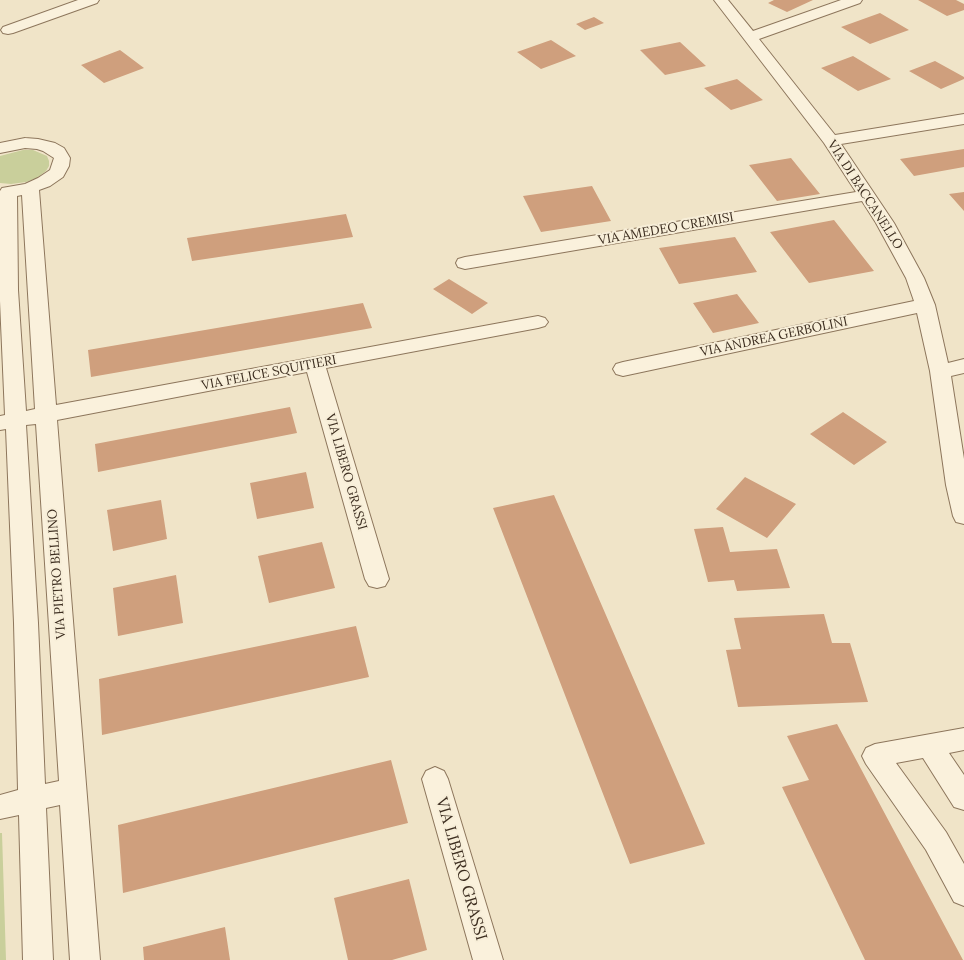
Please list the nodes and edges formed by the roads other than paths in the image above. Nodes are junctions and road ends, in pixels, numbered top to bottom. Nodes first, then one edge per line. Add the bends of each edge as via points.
1 (92, 0) edge
2 (721, 0) edge
3 (855, 0) edge
4 (8, 30) dead end
5 (749, 37) junction
6 (964, 119) edge
7 (831, 141) junction
8 (4, 144) edge
9 (13, 190) edge
10 (867, 194) junction
11 (465, 263) dead end
12 (925, 305) junction
13 (538, 322) dead end
14 (315, 365) junction
15 (964, 366) edge
16 (623, 369) dead end
17 (940, 371) junction
18 (46, 415) junction
19 (8, 421) edge
20 (964, 516) edge
21 (377, 579) dead end
22 (964, 739) edge
23 (929, 745) junction
24 (435, 779) dead end
25 (73, 790) junction
26 (964, 798) edge
27 (32, 800) junction
28 (0, 808) edge
29 (964, 892) edge
30 (38, 960) edge
31 (85, 960) edge
32 (488, 960) edge

1 - 4 street
2 - 5 street, VIA DI BACCANELLO
3 - 5 street
5 - 7 street, VIA DI BACCANELLO
6 - 7 street
7 - 10 street, VIA DI BACCANELLO
8 - 9 street via 38,144 58,152 62,158 62,166 57,173 44,182
9 - 18 street, VIA PIETRO BELLINO
9 - 19 street
10 - 11 street, VIA AMEDEO CREMISI
10 - 12 street, VIA DI BACCANELLO via 901,250
12 - 16 street, VIA ANDREA GERBOLINI
12 - 17 street, VIA DI BACCANELLO
13 - 14 street, VIA FELICE SQUITIERI
14 - 18 street, VIA FELICE SQUITIERI
14 - 21 street, VIA LIBERO GRASSI
15 - 17 street
17 - 20 street, VIA DI BACCANELLO
18 - 19 street, VIA FELICE SQUITIERI
18 - 25 street, VIA PIETRO BELLINO
19 - 27 street via 26,622
22 - 23 street
23 - 26 street
23 - 29 street via 875,756 936,841
24 - 32 street, VIA LIBERO GRASSI
25 - 27 street
25 - 31 street, VIA PIETRO BELLINO
27 - 28 street
27 - 30 street

